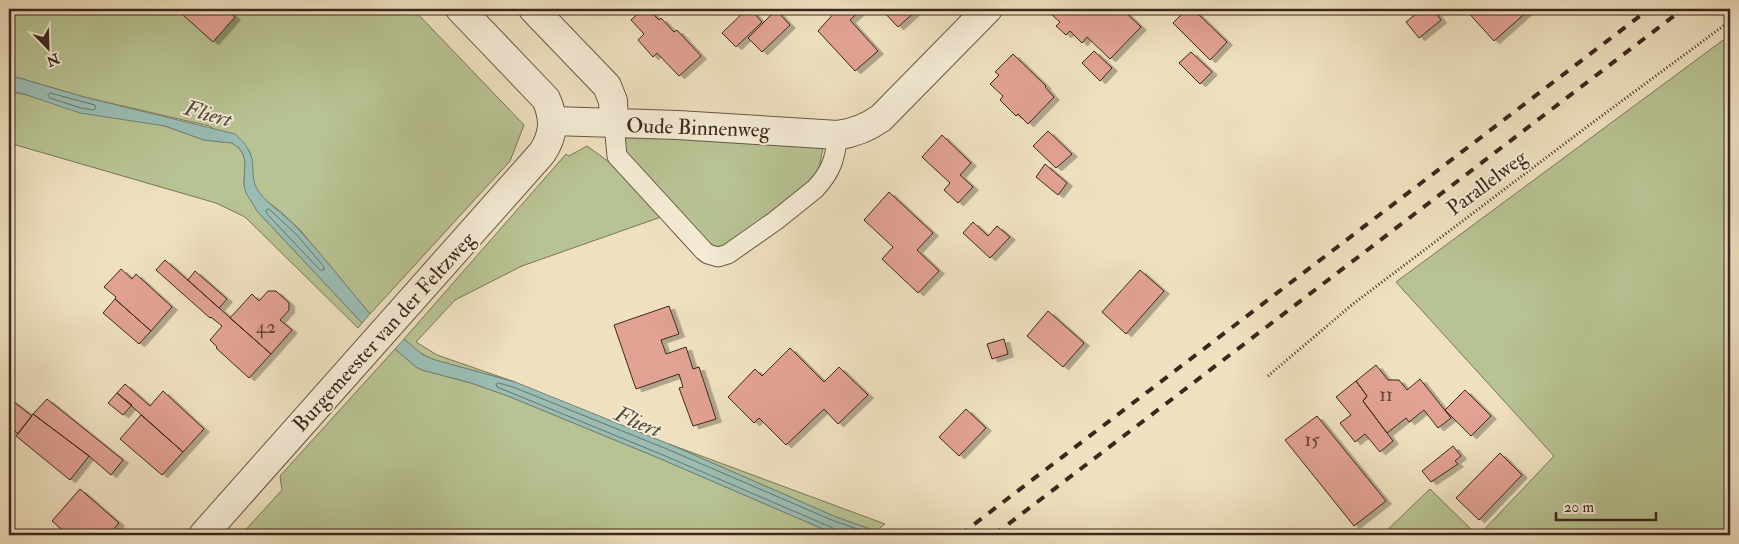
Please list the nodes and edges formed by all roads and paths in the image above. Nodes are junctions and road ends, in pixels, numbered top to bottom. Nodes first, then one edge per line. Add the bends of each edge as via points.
1 (460, 9) edge
2 (533, 9) edge
3 (988, 9) edge
4 (1730, 21) edge
5 (553, 122) junction
6 (614, 124) junction
7 (838, 134) junction
8 (1268, 376) dead end
9 (203, 535) edge

1 - 5 street via 546,98
2 - 6 street via 607,86 613,101
3 - 7 street, Oude Binnenweg via 881,118 861,130
4 - 8 path, Parallelweg via 1353,304
5 - 6 street
5 - 9 street, Burgemeester van der Feltzweg via 552,134 542,153
6 - 7 street, Oude Binnenweg
6 - 7 lane, Oude Binnenweg via 617,156 704,251 718,257 746,242 815,189 831,168

